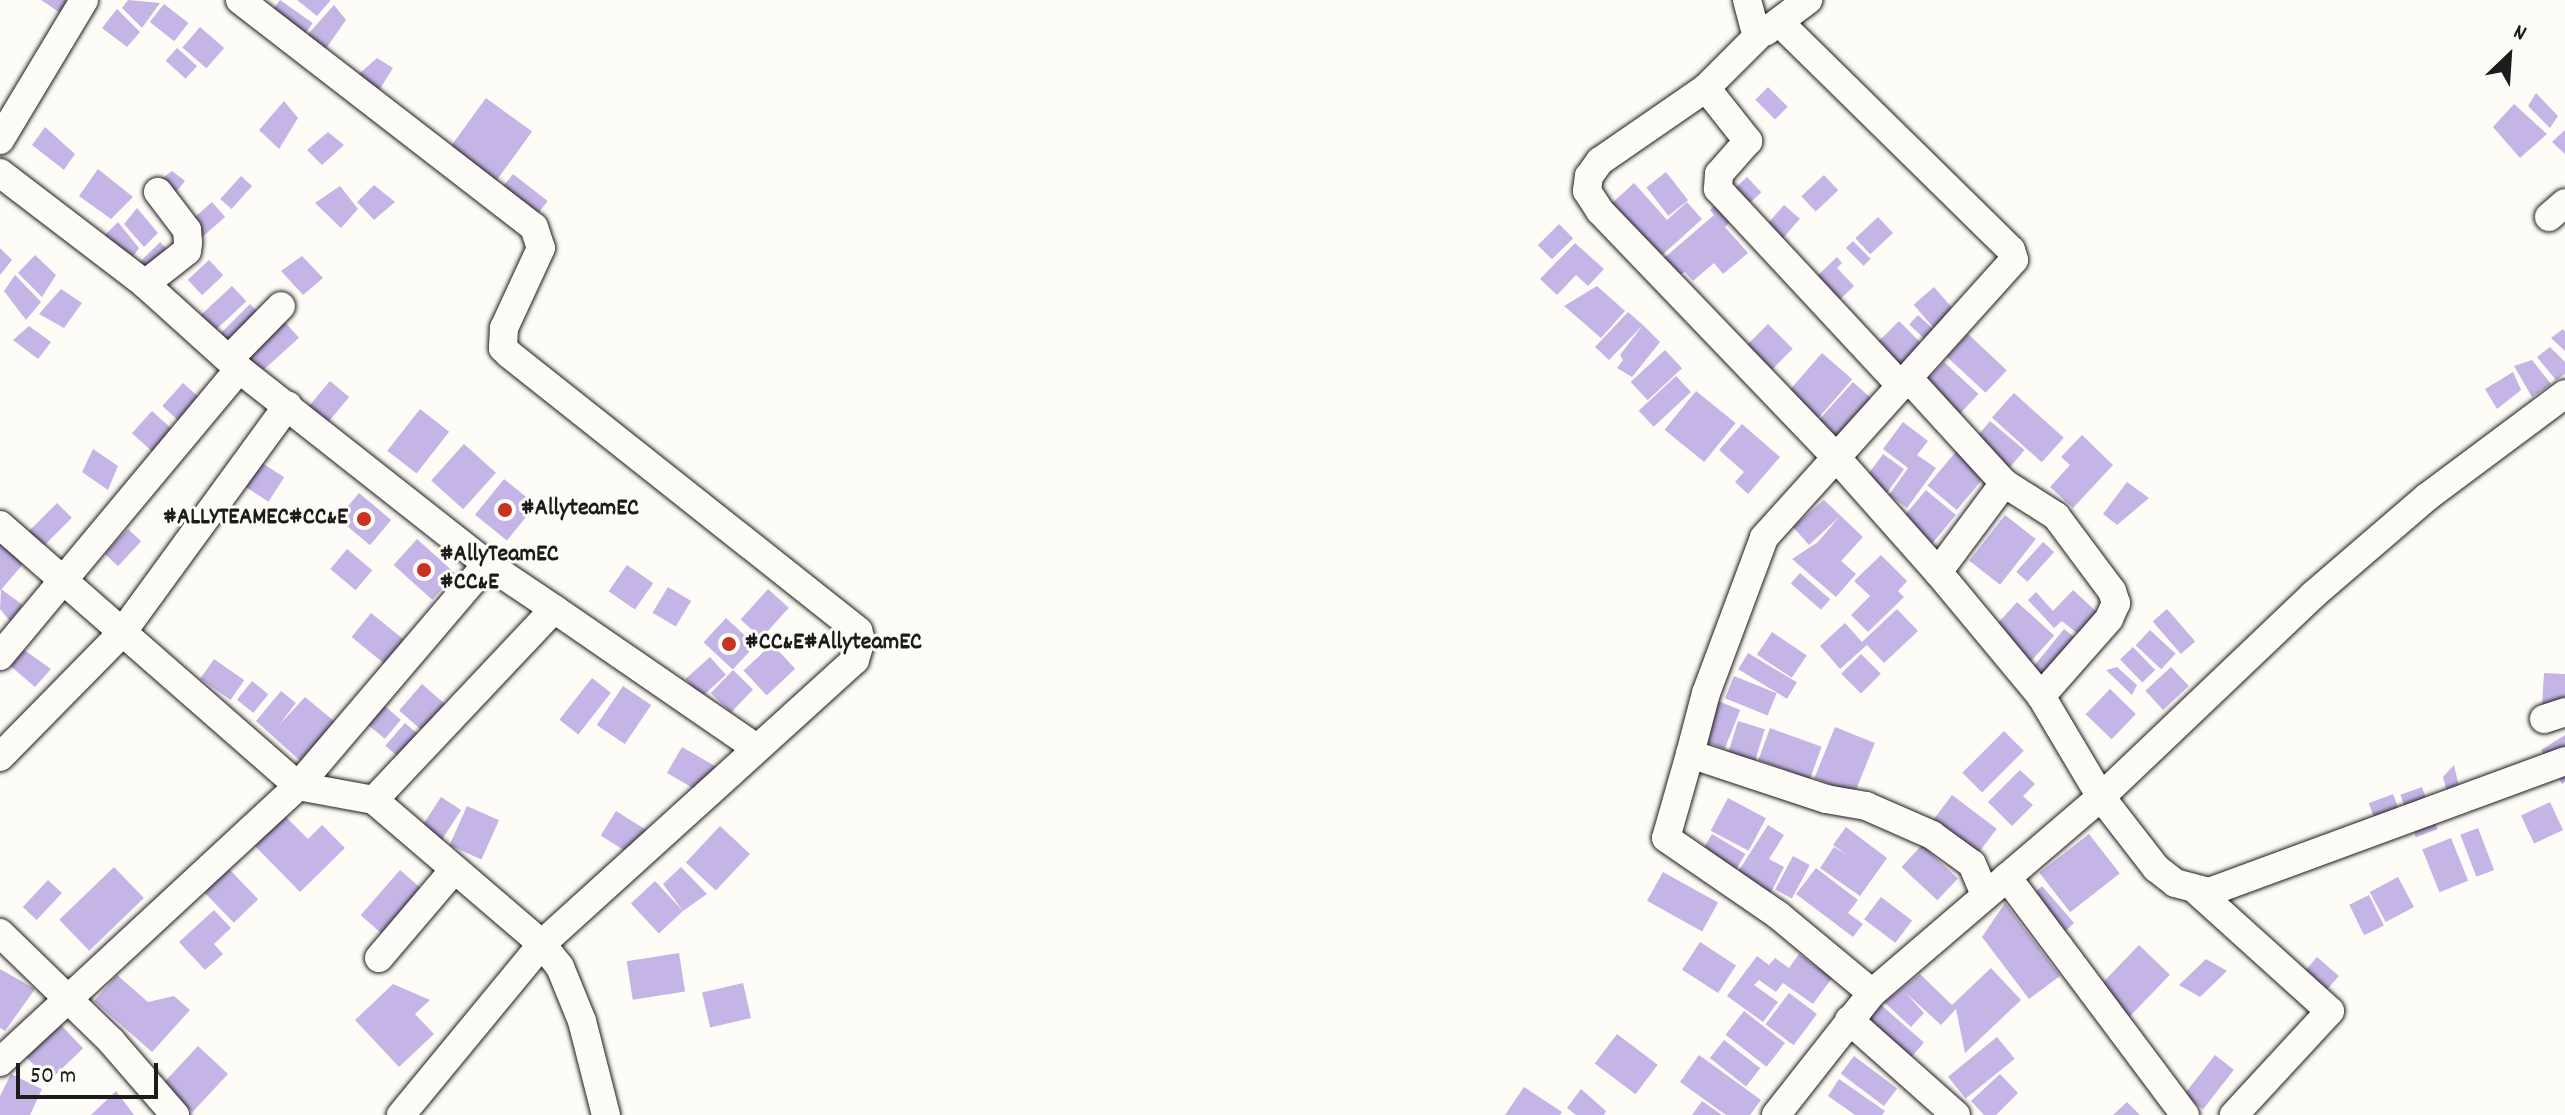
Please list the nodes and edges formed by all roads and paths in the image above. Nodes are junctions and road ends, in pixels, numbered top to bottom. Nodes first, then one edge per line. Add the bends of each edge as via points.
1 (84, 0) edge
2 (1747, 0) edge
3 (1808, 0) edge
4 (247, 2) edge
5 (1768, 30) junction
6 (1706, 88) junction
7 (0, 140) edge
8 (0, 173) edge
9 (158, 192) dead end
10 (145, 284) junction
11 (281, 306) dead end
12 (234, 364) junction
13 (1905, 383) junction
14 (2565, 394) edge
15 (288, 405) junction
16 (1834, 455) junction
17 (2004, 483) junction
18 (0, 525) edge
19 (487, 564) junction
20 (1938, 572) junction
21 (63, 580) junction
22 (554, 609) junction
23 (121, 634) junction
24 (0, 656) edge
25 (2041, 696) junction
26 (755, 747) junction
27 (1690, 754) junction
28 (0, 757) edge
29 (2565, 761) edge
30 (298, 786) junction
31 (2101, 797) junction
32 (374, 800) junction
33 (453, 871) junction
34 (1996, 885) junction
35 (2197, 891) junction
36 (0, 933) edge
37 (542, 944) junction
38 (379, 958) dead end
39 (1872, 993) junction
40 (67, 999) junction
41 (1849, 1020) junction
42 (0, 1062) edge
43 (175, 1115) edge
44 (401, 1115) edge
45 (606, 1115) edge
46 (1776, 1115) edge
47 (1956, 1115) edge
48 (2185, 1115) edge
49 (2234, 1115) edge

1 - 7 street
2 - 5 street
3 - 5 street
4 - 26 street via 534,227 541,248 504,328 503,348 858,631 855,660
5 - 6 street
5 - 13 street via 2011,250 2014,260
6 - 13 street via 1748,141 1719,174 1718,189
6 - 16 street via 1600,161 1589,176 1587,191 1600,211
8 - 10 street
9 - 10 street via 187,230 187,251
10 - 12 street
11 - 12 street
12 - 15 street
12 - 21 street
13 - 16 street
13 - 17 street
14 - 31 street via 2427,497 2313,595
15 - 19 street
15 - 23 street
16 - 20 street
16 - 27 street via 1782,514 1751,563
17 - 20 street
17 - 25 street via 2056,516 2116,603 2109,619
18 - 21 street
19 - 22 street
19 - 30 street
20 - 25 street
21 - 23 street
21 - 24 street
22 - 26 street
22 - 32 street
23 - 28 street
23 - 30 street
25 - 31 street
26 - 37 street
27 - 34 street via 1826,799 1866,806 1932,835
27 - 39 street via 1666,838 1778,915
29 - 35 street via 2225,887
30 - 32 street
30 - 40 street
31 - 34 street
31 - 35 street via 2156,868
32 - 33 street
33 - 37 street
33 - 38 street
34 - 39 street
34 - 48 street
35 - 49 street via 2330,1011
36 - 40 street
37 - 44 street
37 - 45 street via 560,967 582,1021
39 - 41 street
40 - 42 street
40 - 43 street
41 - 46 street
41 - 47 street

